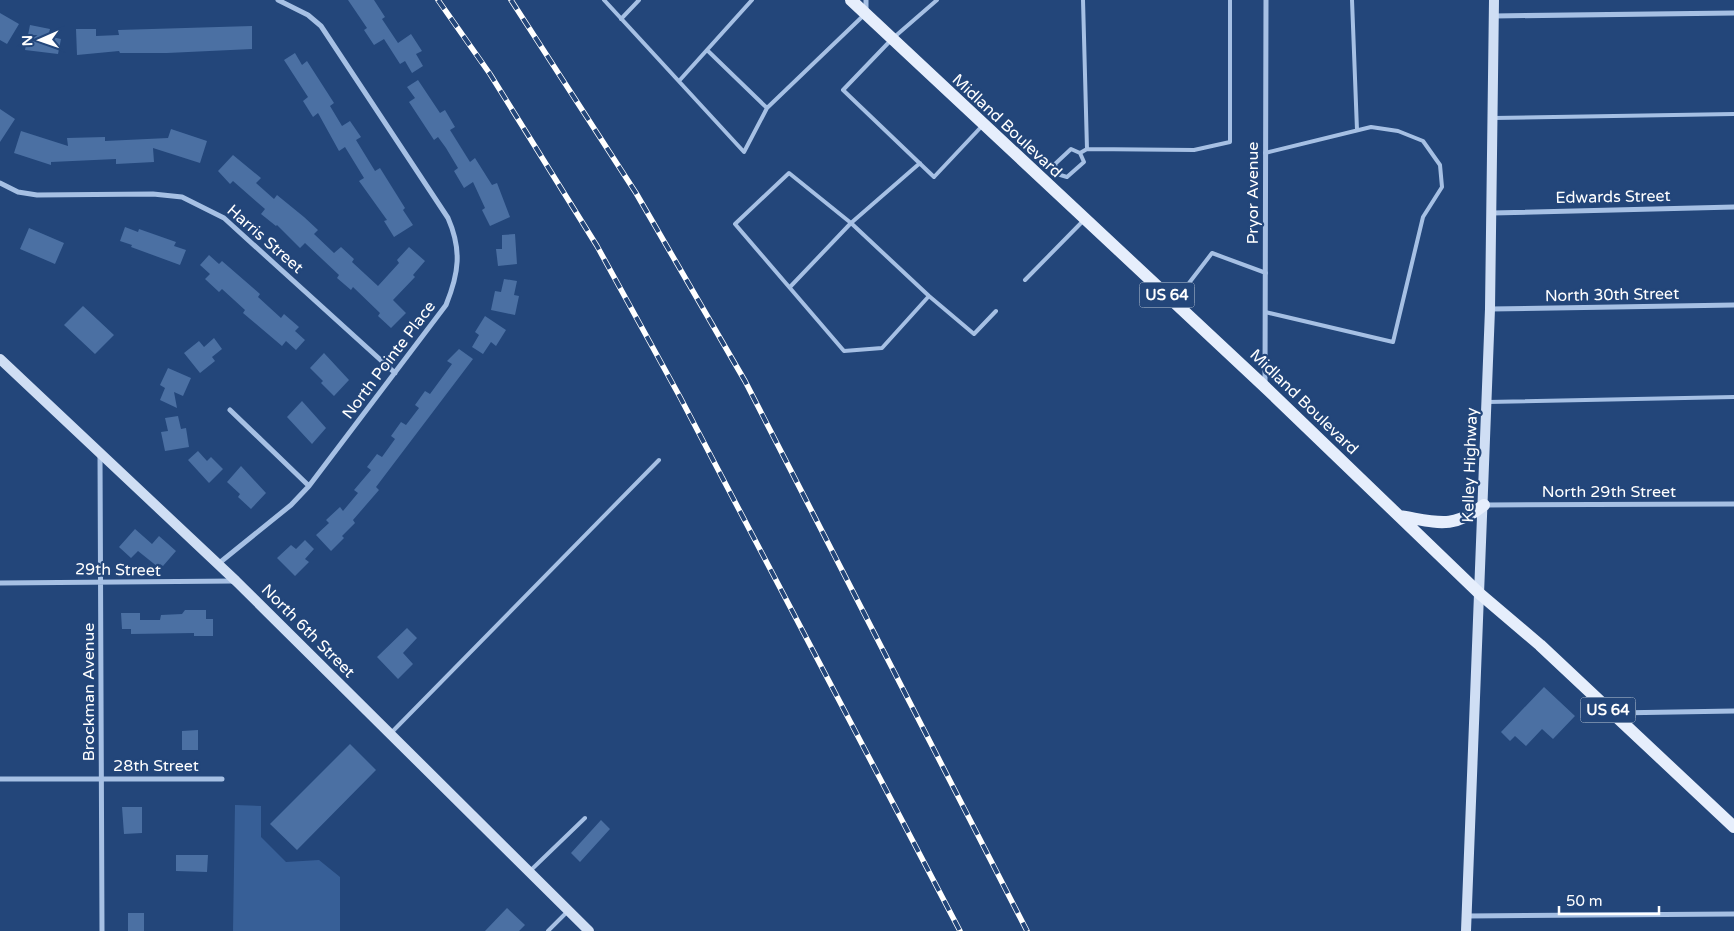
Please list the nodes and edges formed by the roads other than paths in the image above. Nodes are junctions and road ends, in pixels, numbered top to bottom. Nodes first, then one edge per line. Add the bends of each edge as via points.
1 (278, 0) edge
2 (604, 0) edge
3 (639, 0) edge
4 (752, 0) edge
5 (851, 0) edge
6 (866, 0) edge
7 (937, 0) edge
8 (1083, 0) edge
9 (1230, 0) edge
10 (1266, 0) edge
11 (1352, 0) edge
12 (1494, 0) edge
13 (1734, 13) edge
14 (866, 14) junction
15 (1494, 16) junction
16 (621, 19) junction
17 (892, 40) junction
18 (707, 50) junction
19 (678, 81) junction
20 (767, 108) junction
21 (1734, 114) edge
22 (1493, 118) junction
23 (983, 125) junction
24 (1357, 130) junction
25 (1087, 150) junction
26 (1265, 152) junction
27 (1080, 153) junction
28 (920, 163) junction
29 (1057, 174) junction
30 (0, 183) edge
31 (1045, 183) junction
32 (1734, 208) edge
33 (1492, 213) junction
34 (1084, 219) junction
35 (851, 223) junction
36 (1266, 273) junction
37 (1025, 280) dead end
38 (790, 287) junction
39 (929, 296) junction
40 (1174, 302) junction
41 (1734, 305) edge
42 (1490, 309) junction
43 (996, 311) dead end
44 (1265, 312) junction
45 (0, 359) edge
46 (395, 373) junction
47 (1265, 387) junction
48 (1734, 397) edge
49 (1487, 402) junction
50 (230, 410) dead end
51 (100, 454) junction
52 (660, 460) dead end
53 (309, 486) junction
54 (1734, 504) edge
55 (1484, 505) junction
56 (1399, 516) junction
57 (218, 564) junction
58 (236, 581) junction
59 (100, 582) junction
60 (0, 583) edge
61 (1480, 594) junction
62 (1734, 711) edge
63 (1611, 713) junction
64 (390, 734) junction
65 (101, 778) junction
66 (0, 779) edge
67 (222, 779) dead end
68 (585, 818) dead end
69 (1734, 827) edge
70 (529, 872) junction
71 (568, 911) junction
72 (1734, 914) edge
73 (1467, 916) junction
74 (102, 931) edge
75 (548, 931) edge
76 (589, 931) edge
77 (1466, 931) edge

1 - 46 street, North Pointe Place via 322,26 448,218 457,238 456,280 446,305
2 - 16 lane
3 - 16 lane
4 - 18 lane
5 - 14 main road, Midland Boulevard / US 64
6 - 14 street
7 - 17 lane
8 - 25 lane
9 - 25 lane via 1230,142 1194,150
10 - 26 street, Pryor Avenue
11 - 24 lane
12 - 15 street, Kelley Highway
13 - 15 street
14 - 17 main road, Midland Boulevard / US 64
14 - 20 lane
15 - 22 street, Kelley Highway
16 - 19 lane
17 - 23 main road, Midland Boulevard / US 64
17 - 28 lane via 843,90
18 - 19 lane
18 - 20 lane
19 - 20 lane via 744,152
21 - 22 lane
22 - 33 street, Kelley Highway
23 - 28 lane via 934,176
23 - 31 main road, Midland Boulevard / US 64
24 - 26 lane
24 - 44 lane via 1371,127 1398,131 1423,141 1440,165 1442,187 1423,217 1393,342
25 - 27 lane
26 - 36 street, Pryor Avenue
27 - 29 lane via 1071,149 1055,164
27 - 29 lane via 1084,162 1067,177
28 - 35 lane
29 - 31 lane
30 - 46 street, Harris Street via 18,192 37,195 153,194 182,198 203,206 224,218
31 - 34 main road, Midland Boulevard / US 64
32 - 33 street, Edwards Street
33 - 42 street, Kelley Highway
34 - 37 lane
34 - 40 main road, Midland Boulevard / US 64
35 - 38 lane
35 - 38 lane via 790,173 736,224
35 - 39 lane
36 - 40 lane via 1212,253
36 - 44 street, Pryor Avenue
38 - 39 lane via 844,351 882,348
39 - 43 lane via 974,334
40 - 47 main road, Midland Boulevard / US 64
41 - 42 street, North 30th Street
42 - 49 street, Kelley Highway
44 - 47 street, Pryor Avenue
45 - 51 street, North 6th Street
46 - 53 street, North Pointe Place
47 - 56 main road, Midland Boulevard / US 64
48 - 49 lane
49 - 55 street, Kelley Highway
50 - 53 street
51 - 57 street, North 6th Street
51 - 59 street, Brockman Avenue
52 - 64 lane
53 - 57 street, North Pointe Place via 291,505
54 - 55 street, North 29th Street
55 - 56 main road via 1467,518 1452,522
55 - 61 street, Kelley Highway
56 - 61 main road, Midland Boulevard / US 64
57 - 58 street, North 6th Street
58 - 59 street, 29th Street
58 - 64 street, North 6th Street
59 - 60 street, 29th Street
59 - 65 street, Brockman Avenue
61 - 63 main road, Midland Boulevard / US 64 via 1540,645
61 - 73 street, Kelley Highway
62 - 63 street
63 - 69 main road, Midland Boulevard / US 64
64 - 70 street, North 6th Street
65 - 66 street, 28th Street
65 - 67 street, 28th Street
65 - 74 street, Brockman Avenue
68 - 70 lane
70 - 71 street, North 6th Street
71 - 75 lane
71 - 76 street, North 6th Street
72 - 73 street
73 - 77 street, Kelley Highway

